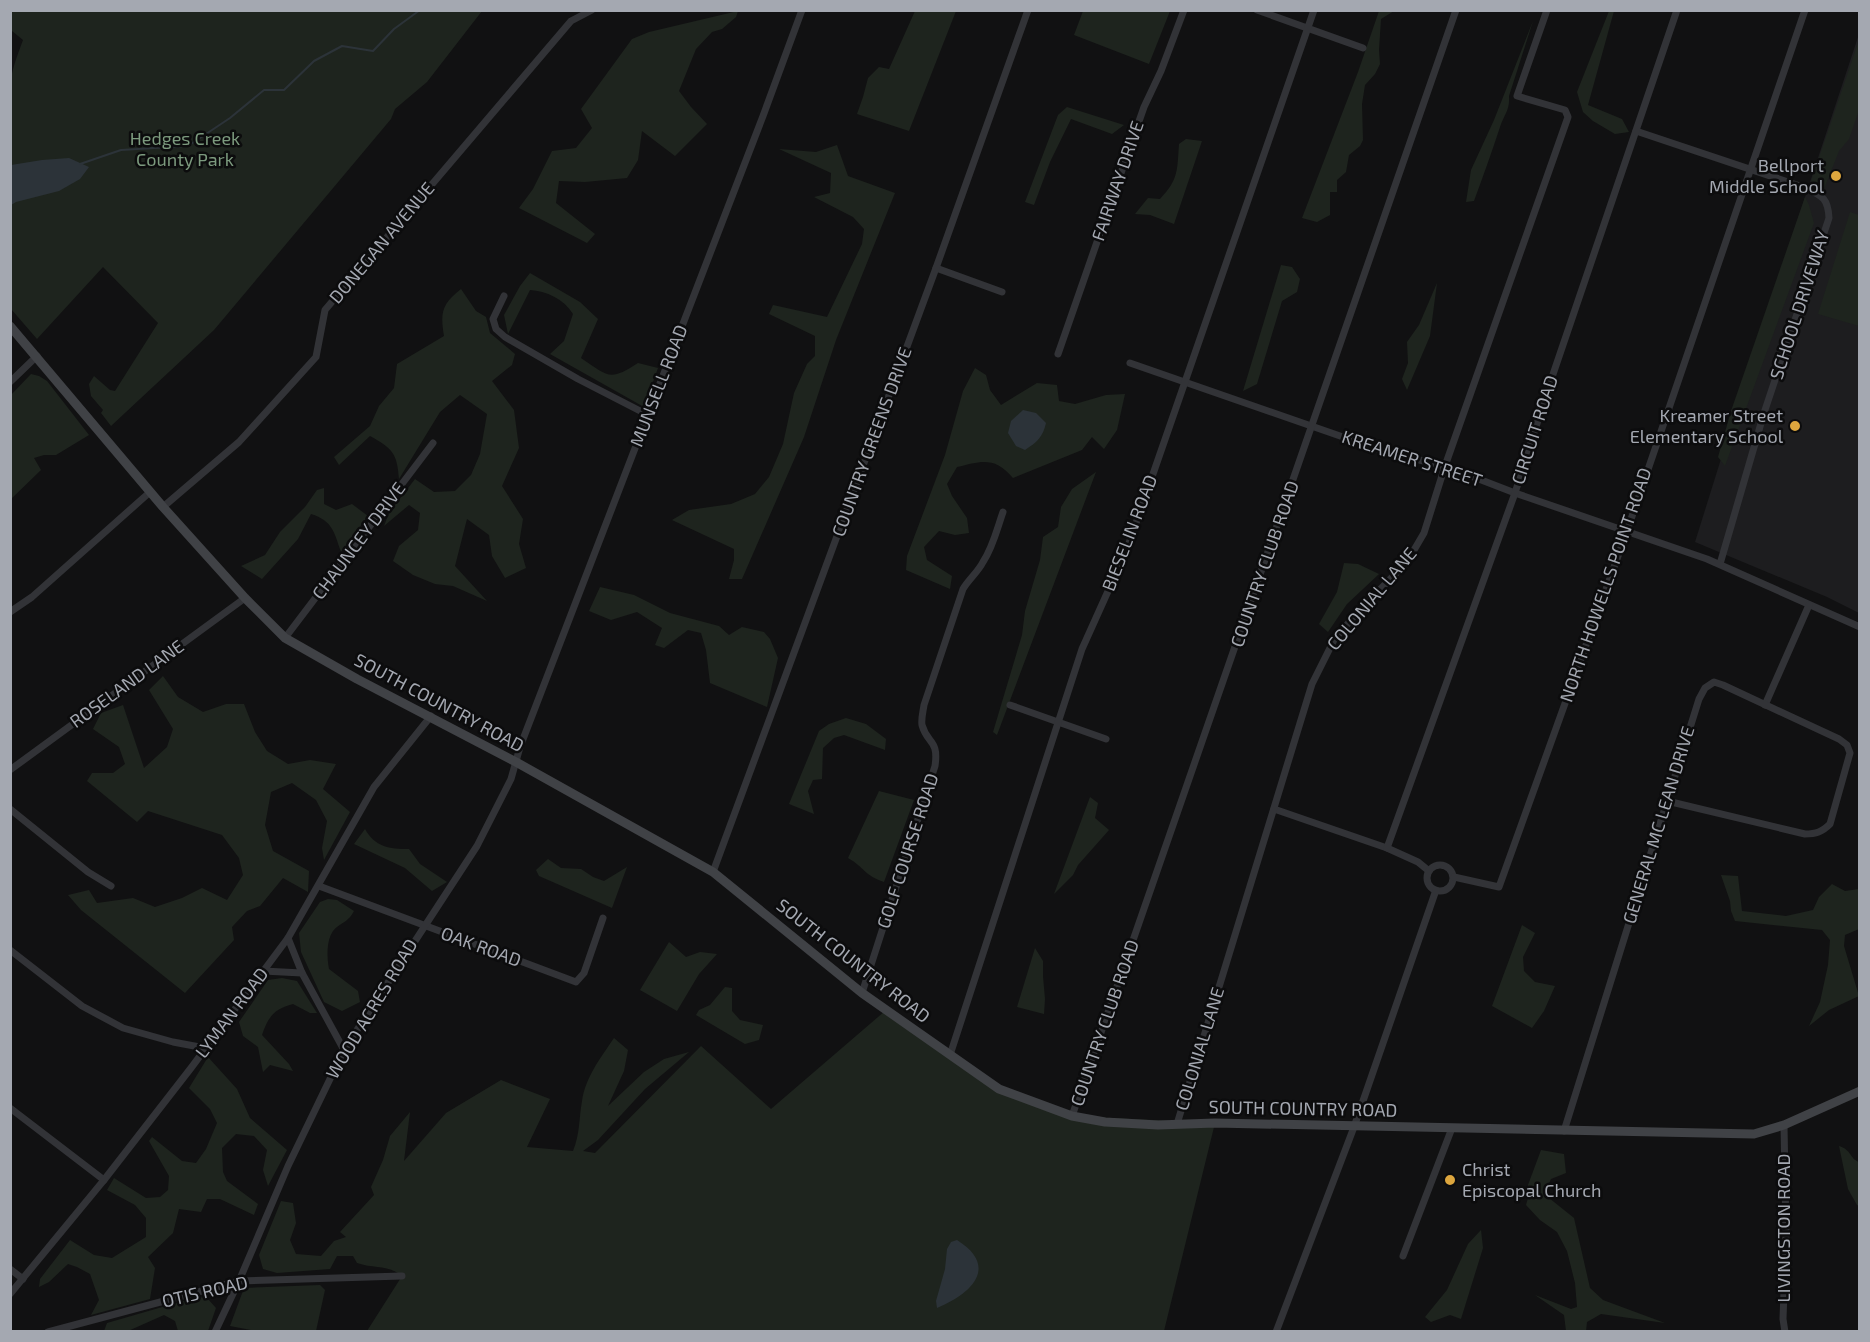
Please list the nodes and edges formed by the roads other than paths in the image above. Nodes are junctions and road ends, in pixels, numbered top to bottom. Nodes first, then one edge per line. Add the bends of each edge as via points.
1 (592, 10) edge
2 (802, 10) edge
3 (1028, 10) edge
4 (1184, 10) edge
5 (1257, 10) edge
6 (1314, 10) edge
7 (1456, 10) edge
8 (1547, 10) edge
9 (1677, 10) edge
10 (1804, 10) edge
11 (1308, 29) junction
12 (1363, 48) dead end
13 (1636, 131) junction
14 (1750, 170) junction
15 (936, 268) junction
16 (1002, 292) dead end
17 (504, 296) dead end
18 (10, 326) edge
19 (1058, 354) dead end
20 (37, 356) junction
21 (1130, 363) dead end
22 (10, 382) edge
23 (1186, 382) junction
24 (648, 415) junction
25 (1312, 426) junction
26 (433, 443) dead end
27 (1446, 466) junction
28 (150, 492) junction
29 (1515, 493) junction
30 (163, 507) junction
31 (1003, 512) dead end
32 (1627, 531) junction
33 (1720, 564) junction
34 (245, 598) junction
35 (1809, 605) junction
36 (10, 612) edge
37 (1860, 627) edge
38 (285, 638) junction
39 (1010, 705) dead end
40 (1765, 705) junction
41 (431, 716) junction
42 (1057, 721) junction
43 (1106, 739) dead end
44 (516, 762) junction
45 (10, 770) edge
46 (1667, 801) junction
47 (1274, 809) junction
48 (10, 810) edge
49 (1387, 848) junction
50 (1429, 871) junction
51 (713, 872) junction
52 (1454, 877) junction
53 (319, 885) junction
54 (111, 886) dead end
55 (1436, 890) junction
56 (603, 918) dead end
57 (424, 925) junction
58 (288, 938) junction
59 (10, 950) edge
60 (263, 971) junction
61 (302, 973) junction
62 (862, 993) junction
63 (205, 1048) junction
64 (344, 1050) junction
65 (950, 1055) junction
66 (1860, 1091) edge
67 (10, 1108) edge
68 (1072, 1116) junction
69 (1177, 1124) junction
70 (1784, 1125) junction
71 (1354, 1126) junction
72 (1452, 1128) junction
73 (1564, 1131) junction
74 (104, 1180) junction
75 (1403, 1256) dead end
76 (10, 1269) edge
77 (402, 1276) dead end
78 (23, 1279) junction
79 (239, 1281) junction
80 (10, 1294) edge
81 (48, 1332) edge
82 (215, 1332) edge
83 (1276, 1332) edge
84 (1785, 1332) edge

1 - 30 street, DONEGAN AVENUE via 571,21 326,310 316,357 239,442
2 - 24 street, MUNSELL ROAD
3 - 15 street, COUNTRY GREENS DRIVE
4 - 19 street, FAIRWAY DRIVE via 1144,108
5 - 11 street
6 - 11 street, BIESELIN ROAD
7 - 25 street, COUNTRY CLUB ROAD
8 - 27 street, COLONIAL LANE via 1517,96 1565,110 1568,117
9 - 13 street, CIRCUIT ROAD
10 - 14 street, NORTH HOWELLS POINT ROAD
11 - 12 street
11 - 23 street, BIESELIN ROAD
13 - 14 street
13 - 29 street, CIRCUIT ROAD
14 - 32 street, NORTH HOWELLS POINT ROAD
14 - 33 street, SCHOOL DRIVEWAY via 1822,196 1829,218 1764,413
15 - 16 street
15 - 51 street, COUNTRY GREENS DRIVE
17 - 24 street via 493,319 504,337
18 - 20 main road, SOUTH COUNTRY ROAD
20 - 22 street
20 - 28 main road, SOUTH COUNTRY ROAD
21 - 23 street, KREAMER STREET
23 - 25 street, KREAMER STREET
23 - 42 street, BIESELIN ROAD via 1127,549 1082,650
24 - 44 street, MUNSELL ROAD
25 - 27 street, KREAMER STREET via 1389,453
25 - 68 street, COUNTRY CLUB ROAD
26 - 38 street, CHAUNCEY DRIVE
27 - 29 street, KREAMER STREET
27 - 47 street, COLONIAL LANE via 1415,550 1344,627 1326,654 1312,684
28 - 30 main road, SOUTH COUNTRY ROAD
28 - 36 street
29 - 32 street, KREAMER STREET
29 - 49 street, CIRCUIT ROAD
30 - 34 main road, SOUTH COUNTRY ROAD
31 - 62 street, GOLF COURSE ROAD via 988,554 963,590 924,705 922,727 934,743 935,766
32 - 33 street, KREAMER STREET
32 - 52 street, NORTH HOWELLS POINT ROAD via 1498,887
33 - 35 street, KREAMER STREET
34 - 38 main road, SOUTH COUNTRY ROAD
34 - 45 street, ROSELAND LANE
35 - 37 street, KREAMER STREET
35 - 40 street
38 - 41 main road, SOUTH COUNTRY ROAD
39 - 42 street
40 - 46 street, GENERAL MC LEAN DRIVE via 1714,682 1705,688
40 - 46 street via 1847,745 1849,762 1830,825 1822,832 1805,834
41 - 44 main road, SOUTH COUNTRY ROAD
41 - 53 street, LYMAN ROAD via 374,787
42 - 43 street
42 - 65 street, BIESELIN ROAD
44 - 51 main road, SOUTH COUNTRY ROAD
44 - 57 street, WOOD ACRES ROAD via 477,846
46 - 73 street, GENERAL MC LEAN DRIVE
47 - 49 street
47 - 69 street, COLONIAL LANE
48 - 54 street
49 - 50 street via 1419,862
50 - 52 street via 1443,865
50 - 55 street via 1429,885
51 - 62 main road, SOUTH COUNTRY ROAD
52 - 55 street via 1448,888
53 - 57 street, OAK ROAD
53 - 58 street, LYMAN ROAD
55 - 71 street
56 - 57 street, OAK ROAD via 584,973 576,982
57 - 64 street, WOOD ACRES ROAD
58 - 60 street, LYMAN ROAD
58 - 61 street
59 - 63 street via 82,1006 123,1028
60 - 61 street
60 - 63 street, LYMAN ROAD
61 - 64 street
62 - 65 main road, SOUTH COUNTRY ROAD
63 - 74 street, LYMAN ROAD
64 - 79 street, WOOD ACRES ROAD
65 - 68 main road, SOUTH COUNTRY ROAD via 999,1089
66 - 70 main road, SOUTH COUNTRY ROAD
67 - 74 street
68 - 69 main road, SOUTH COUNTRY ROAD via 1105,1122
69 - 71 main road, SOUTH COUNTRY ROAD
70 - 73 main road, SOUTH COUNTRY ROAD via 1754,1134
70 - 84 street, LIVINGSTON ROAD
71 - 72 main road, SOUTH COUNTRY ROAD
71 - 83 street
72 - 73 main road, SOUTH COUNTRY ROAD
72 - 75 street
74 - 78 street, LYMAN ROAD
76 - 78 street
77 - 79 street, OTIS ROAD
78 - 80 street, LYMAN ROAD
79 - 81 street, OTIS ROAD
79 - 82 street, WOOD ACRES ROAD

